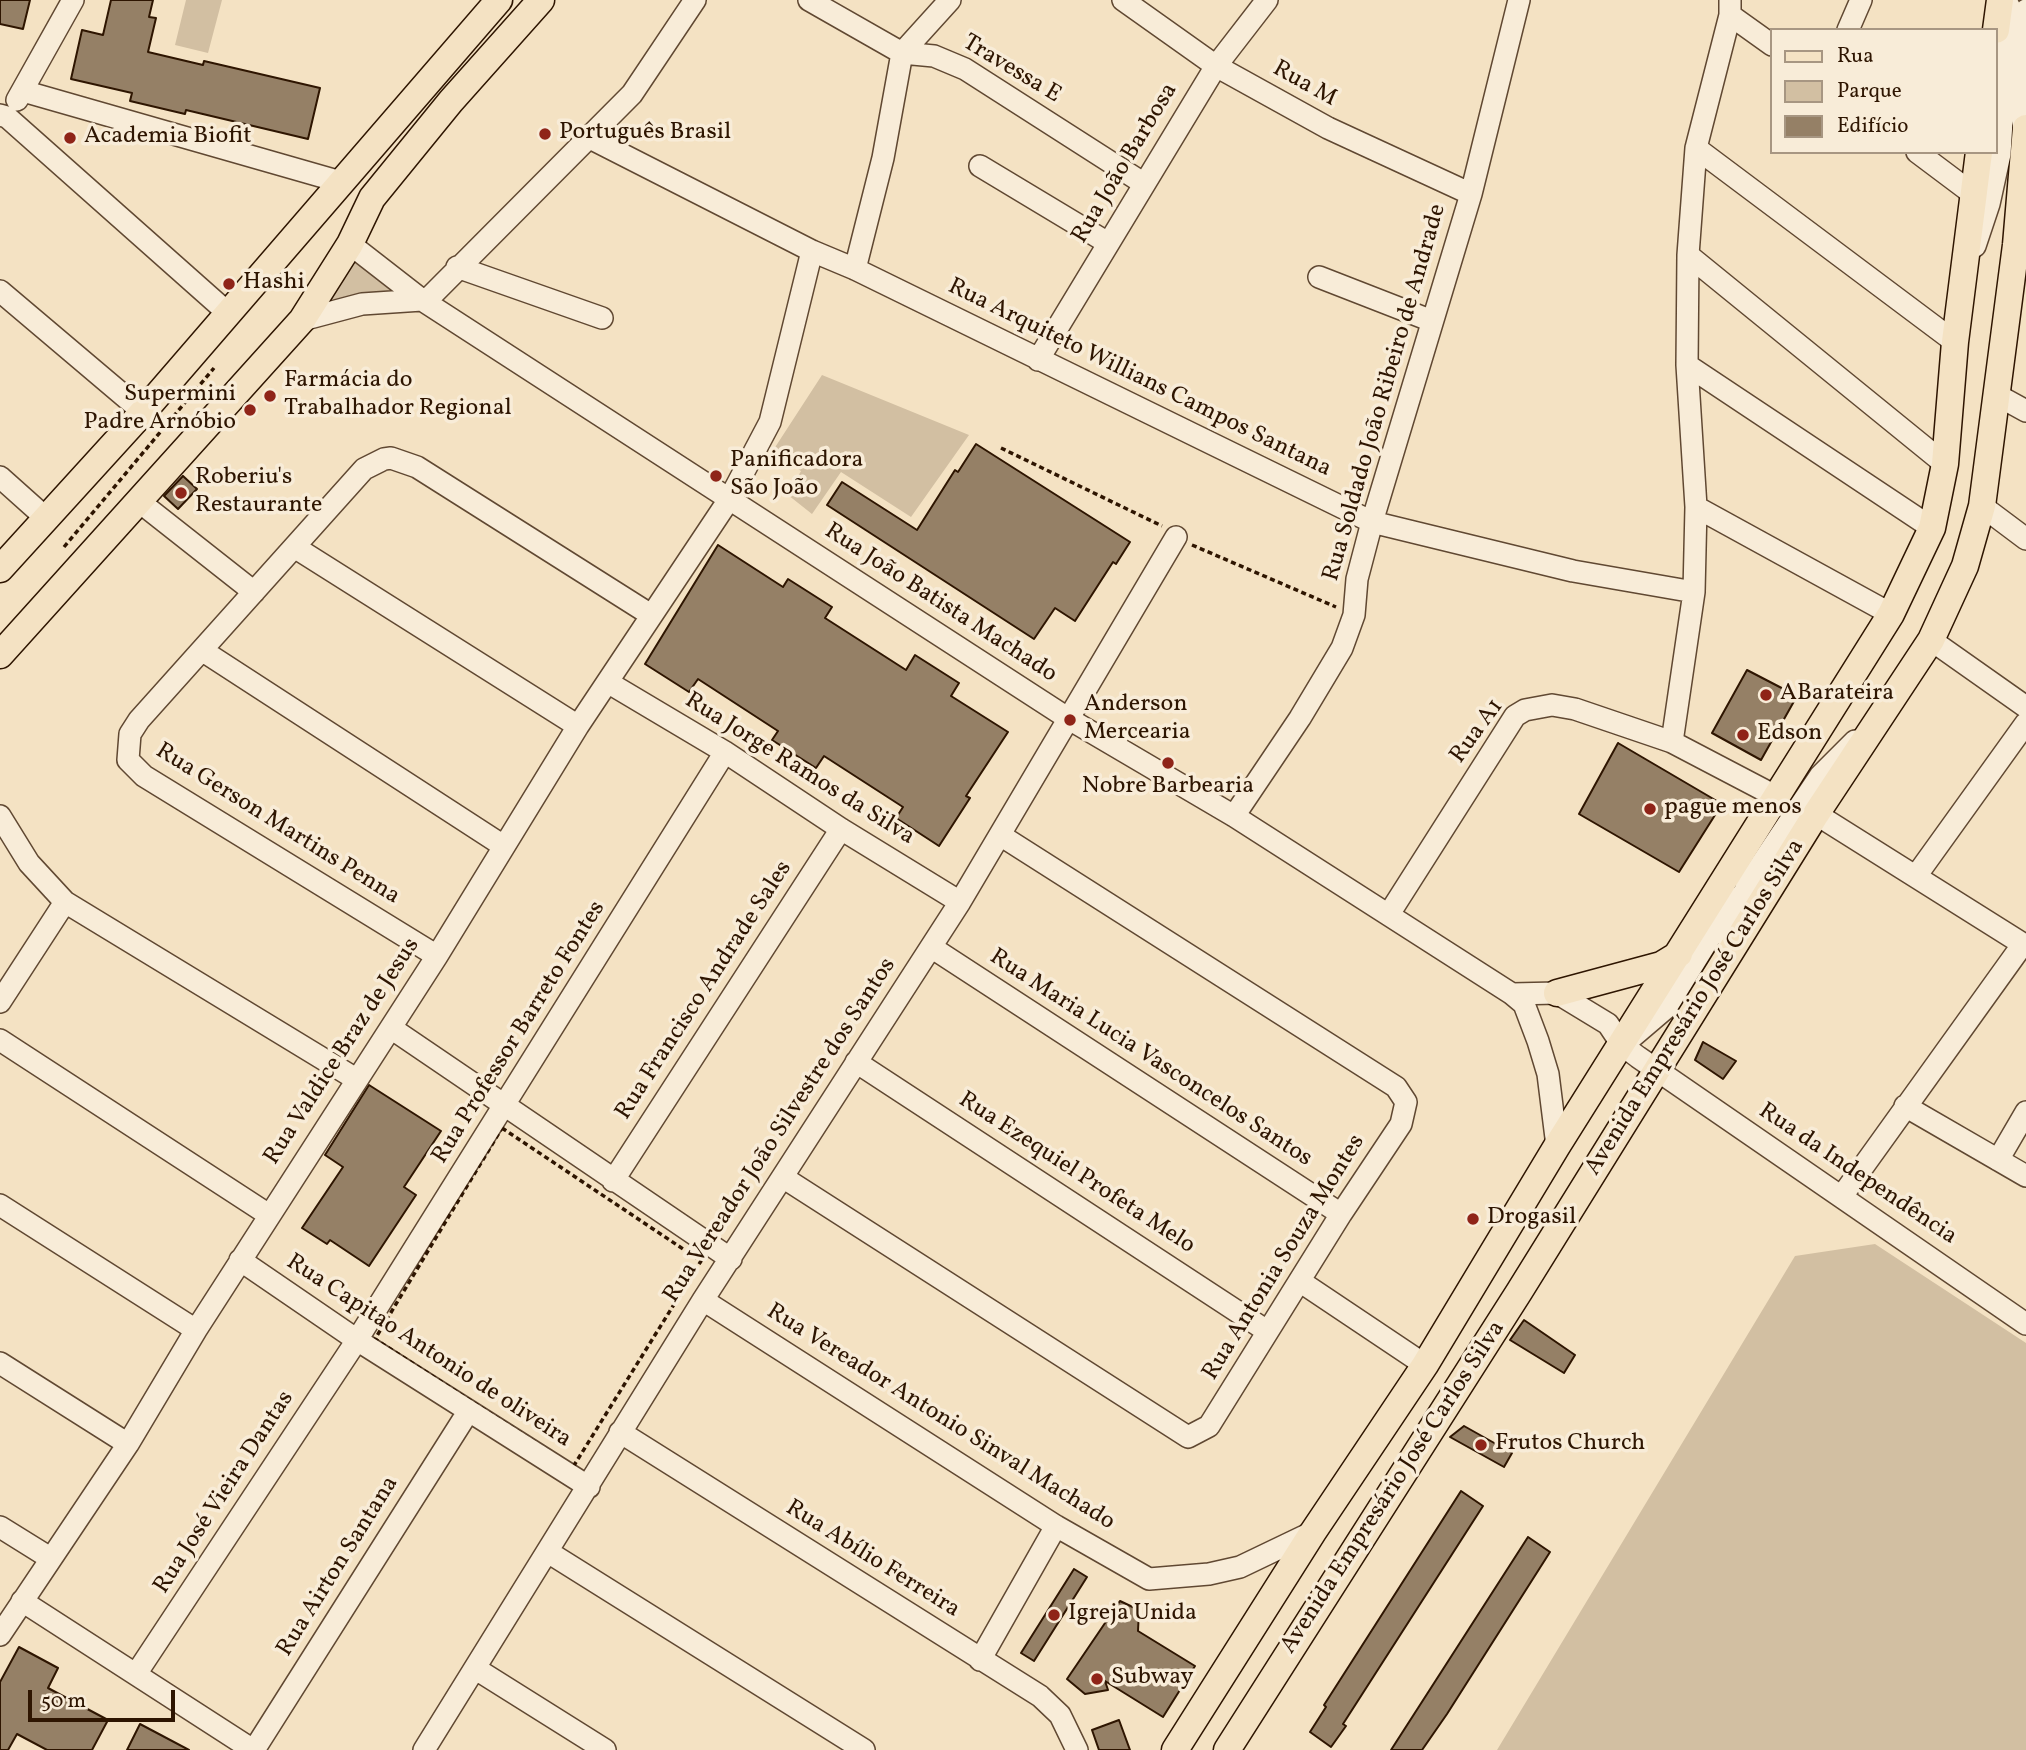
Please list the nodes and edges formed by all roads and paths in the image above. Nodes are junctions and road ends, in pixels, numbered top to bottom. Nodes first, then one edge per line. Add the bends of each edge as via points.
1 (73, 0) edge
2 (499, 0) edge
3 (541, 0) edge
4 (695, 0) edge
5 (809, 0) edge
6 (950, 0) edge
7 (1123, 0) edge
8 (1267, 0) edge
9 (1519, 0) edge
10 (1861, 0) edge
11 (2000, 0) edge
12 (2010, 0) edge
13 (1730, 7) edge
14 (2026, 10) edge
15 (1849, 28) edge
16 (1996, 28) edge
17 (1770, 43) edge
18 (902, 53) junction
19 (1216, 66) junction
20 (23, 91) junction
21 (3, 116) edge
22 (2025, 134) edge
23 (588, 137) junction
24 (1696, 148) junction
25 (1920, 154) edge
26 (1979, 154) edge
27 (979, 166) dead end
28 (341, 182) junction
29 (1143, 183) junction
30 (1471, 194) junction
31 (1973, 194) junction
32 (1108, 243) junction
33 (350, 244) junction
34 (2021, 248) edge
35 (812, 251) junction
36 (1688, 255) junction
37 (457, 268) junction
38 (856, 269) junction
39 (1319, 277) dead end
40 (1963, 280) junction
41 (0, 291) edge
42 (424, 301) junction
43 (229, 314) junction
44 (602, 318) dead end
45 (302, 320) junction
46 (1432, 321) junction
47 (1955, 342) junction
48 (1038, 360) junction
49 (1687, 365) junction
50 (183, 366) junction
51 (1996, 394) junction
52 (223, 406) junction
53 (2026, 411) edge
54 (143, 412) junction
55 (1945, 464) junction
56 (0, 477) edge
57 (730, 498) junction
58 (141, 503) junction
59 (1982, 506) junction
60 (1696, 508) junction
61 (47, 519) junction
62 (1372, 522) junction
63 (1933, 528) junction
64 (1176, 537) dead end
65 (2026, 539) edge
66 (296, 548) junction
67 (0, 569) edge
68 (254, 592) junction
69 (1694, 592) junction
70 (1891, 614) junction
71 (651, 615) junction
72 (1931, 640) junction
73 (203, 651) junction
74 (0, 655) edge
75 (609, 683) junction
76 (2026, 707) edge
77 (1885, 710) junction
78 (1069, 719) junction
79 (2026, 723) edge
80 (578, 726) junction
81 (1672, 743) junction
82 (725, 752) junction
83 (1777, 797) junction
84 (1816, 814) junction
85 (1234, 816) junction
86 (0, 817) edge
87 (841, 829) junction
88 (1000, 835) junction
89 (502, 845) junction
90 (1746, 846) junction
91 (1916, 876) junction
92 (65, 902) junction
93 (960, 902) junction
94 (1389, 914) junction
95 (2024, 945) edge
96 (931, 947) junction
97 (1681, 953) junction
98 (436, 956) junction
99 (1726, 958) junction
100 (1557, 993) junction
101 (1518, 999) junction
102 (0, 1002) edge
103 (391, 1028) junction
104 (0, 1040) edge
105 (1622, 1045) junction
106 (856, 1062) junction
107 (1657, 1071) junction
108 (356, 1079) junction
109 (1905, 1106) junction
110 (2026, 1112) edge
111 (504, 1117) junction
112 (1557, 1146) junction
113 (1998, 1160) junction
114 (2026, 1176) edge
115 (784, 1178) junction
116 (612, 1181) junction
117 (1842, 1196) junction
118 (0, 1205) edge
119 (269, 1214) junction
120 (1341, 1214) junction
121 (731, 1259) junction
122 (240, 1260) junction
123 (1301, 1282) junction
124 (703, 1300) junction
125 (2026, 1324) edge
126 (196, 1330) junction
127 (1267, 1331) junction
128 (357, 1340) junction
129 (0, 1363) edge
130 (1425, 1365) junction
131 (468, 1412) junction
132 (620, 1432) junction
133 (128, 1444) junction
134 (589, 1487) junction
135 (1056, 1526) junction
136 (0, 1527) edge
137 (1312, 1532) junction
138 (548, 1552) junction
139 (50, 1558) junction
140 (22, 1601) junction
141 (0, 1635) edge
142 (979, 1660) junction
143 (476, 1669) junction
144 (136, 1674) junction
145 (253, 1750) edge
146 (424, 1750) edge
147 (606, 1750) edge
148 (864, 1750) edge
149 (1077, 1750) edge
150 (1175, 1750) edge
151 (1227, 1750) edge

1 - 20 street
2 - 28 main road
3 - 33 main road via 372,198
4 - 23 street via 644,80
5 - 18 street, Travessa E
6 - 18 street
7 - 19 street, Rua M
8 - 19 street, Rua João Barbosa
9 - 30 street, Rua Soldado João Ribeiro de Andrade
10 - 15 street
11 - 16 main road
12 - 40 street via 2000,154 1989,204
13 - 17 street
13 - 24 street
14 - 22 street via 2018,72
18 - 29 street, Travessa E via 934,56 965,69
18 - 38 street
19 - 29 street, Rua João Barbosa
19 - 30 street, Rua M via 1328,128
20 - 21 street
20 - 28 street
21 - 43 street
22 - 34 main road, Avenida Empresário José Carlos Silva
23 - 35 street, Rua Arquiteto Willians Campos Santana
23 - 37 street
24 - 36 street
24 - 47 street
25 - 31 street
26 - 31 main road, Avenida Empresário José Carlos Silva
27 - 32 street
28 - 43 main road
29 - 32 street, Rua João Barbosa
30 - 46 street, Rua Soldado João Ribeiro de Andrade
31 - 40 main road, Avenida Empresário José Carlos Silva
32 - 48 street, Rua João Barbosa
33 - 42 street, Rua João Batista Machado
33 - 45 main road
34 - 51 main road, Avenida Empresário José Carlos Silva
35 - 38 street, Rua Arquiteto Willians Campos Santana
35 - 57 street, Rua Valdice Braz de Jesus via 775,406
36 - 49 street
36 - 55 street
37 - 42 street
37 - 44 street
38 - 48 street, Rua Arquiteto Willians Campos Santana
39 - 46 street
40 - 47 main road, Avenida Empresário José Carlos Silva
41 - 54 street
42 - 45 street via 362,304
42 - 57 street, Rua João Batista Machado
43 - 50 main road
45 - 52 main road
46 - 62 street, Rua Soldado João Ribeiro de Andrade
47 - 55 main road, Avenida Empresário José Carlos Silva
48 - 62 street, Rua Arquiteto Willians Campos Santana
49 - 60 street
49 - 63 street
50 - 52 path
50 - 54 main road
51 - 53 street
51 - 59 main road, Avenida Empresário José Carlos Silva
52 - 58 main road
54 - 61 main road
55 - 63 main road, Avenida Empresário José Carlos Silva
56 - 61 street
57 - 71 street, Rua Valdice Braz de Jesus
57 - 78 street, Rua João Batista Machado
58 - 68 street
58 - 74 main road
59 - 65 street
59 - 72 main road, Avenida Empresário José Carlos Silva via 1965,566
60 - 69 street
60 - 70 street
61 - 67 main road
62 - 69 street, Rua Arquiteto Willians Campos Santana via 1573,571
62 - 85 street, Rua Soldado João Ribeiro de Andrade via 1356,579 1354,615 1342,648
63 - 70 main road, Avenida Empresário José Carlos Silva
64 - 78 street, Rua Vereador João Silvestre dos Santos
66 - 68 street, Rua Gerson Martins Penna
66 - 71 street, Rua Gerson Martins Penna via 364,469 391,458 417,467
66 - 80 street
68 - 73 street, Rua Gerson Martins Penna
69 - 81 street
70 - 83 main road, Avenida Empresário José Carlos Silva
71 - 75 street, Rua Valdice Braz de Jesus
72 - 76 street
72 - 77 main road, Avenida Empresário José Carlos Silva
73 - 89 street
73 - 98 street, Rua Gerson Martins Penna via 139,720 130,734 128,760 144,776
75 - 80 street, Rua Valdice Braz de Jesus
75 - 82 street, Rua Jorge Ramos da Silva
77 - 84 main road, Avenida Empresário José Carlos Silva
77 - 99 street via 1820,776 1747,885
78 - 85 street, Rua João Batista Machado
78 - 88 street, Rua Vereador João Silvestre dos Santos
79 - 91 street
80 - 89 street, Rua Valdice Braz de Jesus
81 - 83 street
81 - 94 street, Rua A1 via 1574,709 1552,705 1525,710 1516,716
82 - 87 street, Rua Jorge Ramos da Silva
82 - 111 street, Rua Professor Barreto Fontes
83 - 90 main road, Avenida Empresário José Carlos Silva
84 - 91 street
84 - 99 main road, Avenida Empresário José Carlos Silva
85 - 94 street, Rua João Batista Machado
86 - 92 street via 29,863
87 - 93 street, Rua Jorge Ramos da Silva
87 - 116 street, Rua Francisco Andrade Sales
88 - 93 street, Rua Vereador João Silvestre dos Santos
88 - 120 street, Rua Antonia Souza Montes via 1401,1092 1406,1102 1401,1124
89 - 98 street, Rua Valdice Braz de Jesus
90 - 97 main road, Avenida Empresário José Carlos Silva
90 - 105 street via 1734,898 1666,1008
91 - 95 street
92 - 102 street
92 - 108 street
93 - 96 street, Rua Vereador João Silvestre dos Santos
94 - 101 street, Rua João Batista Machado
95 - 109 street
96 - 106 street, Rua Vereador João Silvestre dos Santos
96 - 120 street, Rua Maria Lucia Vasconcelos Santos
97 - 100 main road via 1661,965
97 - 105 main road, Avenida Empresário José Carlos Silva
98 - 103 street, Rua Valdice Braz de Jesus
99 - 107 main road, Avenida Empresário José Carlos Silva
100 - 101 street
100 - 105 street, Rua da Independência via 1608,1024
101 - 112 street via 1548,1074
103 - 108 street, Rua Valdice Braz de Jesus
103 - 111 street
104 - 119 street
105 - 107 street, Rua da Independência
105 - 112 main road, Avenida Empresário José Carlos Silva
106 - 115 street, Rua Vereador João Silvestre dos Santos
106 - 127 street, Rua Ezequiel Profeta Melo
107 - 117 street, Rua da Independência
107 - 151 main road, Avenida Empresário José Carlos Silva
108 - 119 street, Rua Valdice Braz de Jesus
109 - 113 street
109 - 117 street
110 - 113 street
111 - 111 path via 701,1261 573,1467 374,1339
111 - 116 street
111 - 128 street, Rua Professor Barreto Fontes
112 - 130 main road, Avenida Empresário José Carlos Silva
113 - 114 street
115 - 121 street, Rua Vereador João Silvestre dos Santos
115 - 127 street, Rua Antonia Souza Montes via 1188,1437 1209,1426
116 - 121 street
117 - 125 street, Rua da Independência
118 - 126 street
119 - 122 street, Rua Valdice Braz de Jesus
120 - 123 street, Rua Antonia Souza Montes
121 - 124 street, Rua Vereador João Silvestre dos Santos
122 - 126 street, Rua Valdice Braz de Jesus
122 - 128 street, Rua Capitao Antonio de oliveira
123 - 127 street, Rua Antonia Souza Montes
123 - 130 street
124 - 132 street, Rua Vereador João Silvestre dos Santos
124 - 135 street, Rua Vereador Antonio Sinval Machado
126 - 133 street, Rua Valdice Braz de Jesus
128 - 131 street, Rua Capitao Antonio de oliveira
128 - 144 street, Rua José Vieira Dantas
129 - 133 street
130 - 137 main road, Avenida Empresário José Carlos Silva
131 - 134 street, Rua Capitao Antonio de oliveira
131 - 145 street, Rua Airton Santana
132 - 134 street, Rua Vereador João Silvestre dos Santos
132 - 142 street, Rua Abílio Ferreira
133 - 139 street, Rua Valdice Braz de Jesus
134 - 138 street, Rua Vereador João Silvestre dos Santos
135 - 137 street, Rua Vereador Antonio Sinval Machado via 1149,1579 1240,1567
135 - 142 street
136 - 139 street
137 - 150 main road, Avenida Empresário José Carlos Silva
138 - 143 street, Rua Vereador João Silvestre dos Santos
138 - 148 street
139 - 140 street, Rua Valdice Braz de Jesus
140 - 141 street, Rua Valdice Braz de Jesus
140 - 144 street
142 - 149 street, Rua Abílio Ferreira via 1040,1696 1060,1715
143 - 146 street, Rua Vereador João Silvestre dos Santos
143 - 147 street
144 - 145 street

